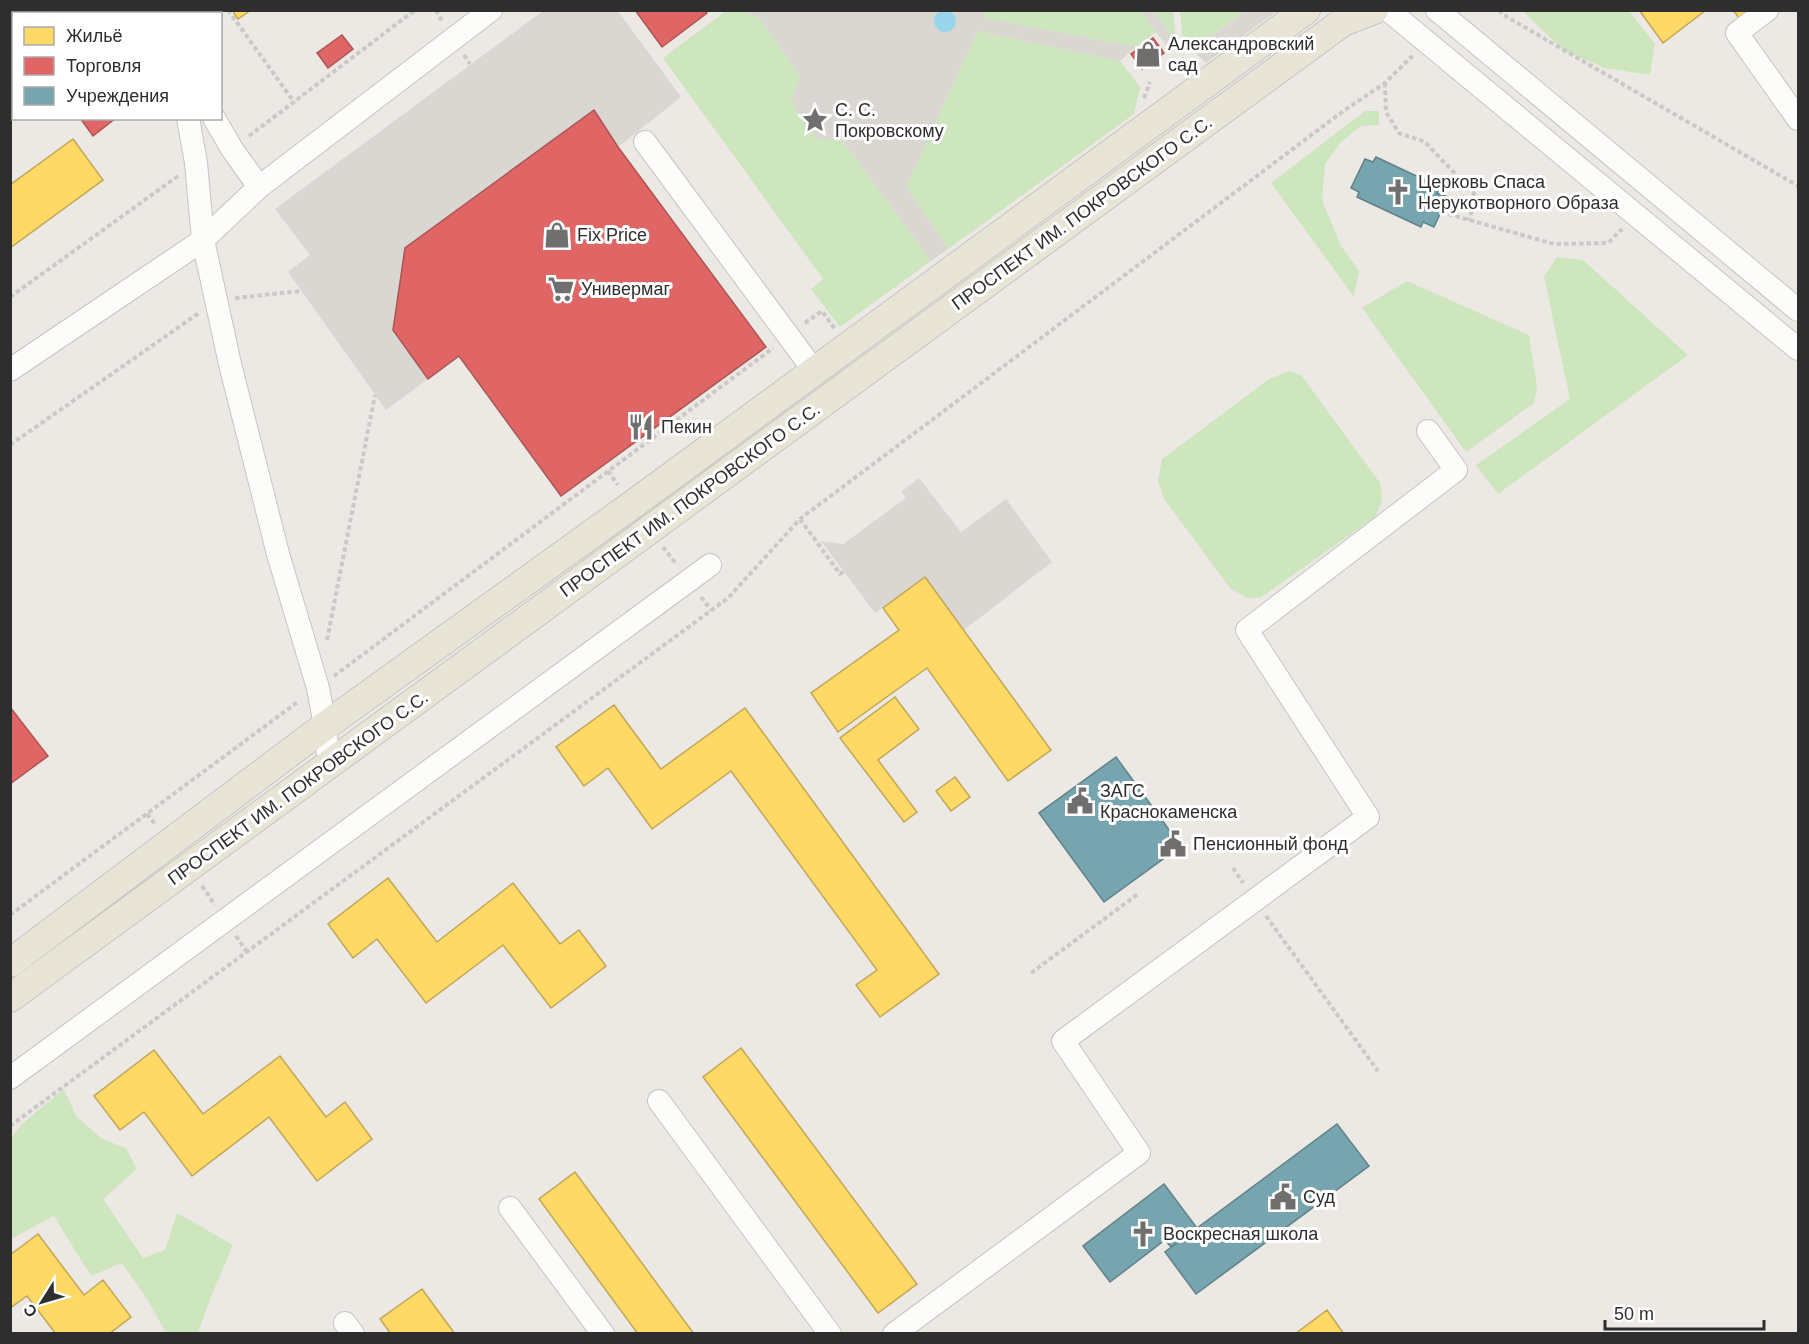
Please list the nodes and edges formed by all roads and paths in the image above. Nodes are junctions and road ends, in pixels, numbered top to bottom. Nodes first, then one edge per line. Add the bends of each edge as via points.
1 (228, 10) edge
2 (491, 10) edge
3 (1306, 10) edge
4 (1374, 10) edge
5 (1388, 10) edge
6 (1437, 10) edge
7 (1499, 10) edge
8 (1767, 10) edge
9 (1345, 16) edge
10 (1420, 65) dead end
11 (1150, 82) dead end
12 (1385, 83) junction
13 (294, 102) dead end
14 (1140, 107) dead end
15 (1798, 118) edge
16 (188, 120) edge
17 (215, 120) edge
18 (645, 141) dead end
19 (1798, 186) edge
20 (259, 187) junction
21 (1441, 212) dead end
22 (1468, 220) junction
23 (1614, 221) dead end
24 (203, 240) junction
25 (301, 291) dead end
26 (217, 300) junction
27 (1798, 310) edge
28 (839, 334) dead end
29 (788, 336) junction
30 (1798, 349) edge
31 (10, 370) edge
32 (815, 372) junction
33 (375, 395) dead end
34 (1428, 431) dead end
35 (10, 446) edge
36 (800, 519) junction
37 (660, 542) dead end
38 (710, 565) dead end
39 (682, 571) dead end
40 (844, 571) dead end
41 (326, 642) dead end
42 (318, 688) junction
43 (325, 726) junction
44 (329, 765) junction
45 (1233, 868) dead end
46 (1138, 894) dead end
47 (1255, 900) junction
48 (10, 915) edge
49 (10, 963) edge
50 (1031, 973) dead end
51 (10, 998) edge
52 (1378, 1071) dead end
53 (10, 1078) edge
54 (659, 1101) dead end
55 (10, 1126) edge
56 (510, 1208) dead end
57 (603, 1334) edge
58 (830, 1334) edge
59 (894, 1334) edge

1 - 13 path
2 - 20 street
3 - 32 main road, ПРОСПЕКТ ИМ. ПОКРОВСКОГО С.С.
4 - 9 main road, ПРОСПЕКТ ИМ. ПОКРОВСКОГО С.С.
5 - 30 street
6 - 27 street
7 - 19 path
8 - 15 street via 1737,33
9 - 44 main road, ПРОСПЕКТ ИМ. ПОКРОВСКОГО С.С.
10 - 12 path via 1411,57
11 - 14 path
12 - 22 path via 1386,112 1398,133 1425,142 1478,198
12 - 36 path
16 - 24 street
17 - 20 street
18 - 29 street
20 - 24 street
21 - 22 path
22 - 23 path via 1554,244 1608,243 1623,229
24 - 26 street
24 - 31 street
25 - 26 path
26 - 35 path
26 - 42 street via 278,554
28 - 29 path via 822,311
29 - 32 street
29 - 42 path
32 - 43 main road, ПРОСПЕКТ ИМ. ПОКРОВСКОГО С.С.
33 - 41 path
34 - 47 street via 1456,470 1247,630 1368,817
36 - 40 path via 840,574
36 - 55 path via 728,598
37 - 39 path
38 - 53 street
42 - 43 street
42 - 48 path
43 - 44 street
43 - 49 main road, ПРОСПЕКТ ИМ. ПОКРОВСКОГО С.С.
44 - 51 main road, ПРОСПЕКТ ИМ. ПОКРОВСКОГО С.С.
45 - 47 path
46 - 50 path
47 - 52 path
47 - 59 street via 1063,1041 1139,1152
54 - 58 street
56 - 57 street

